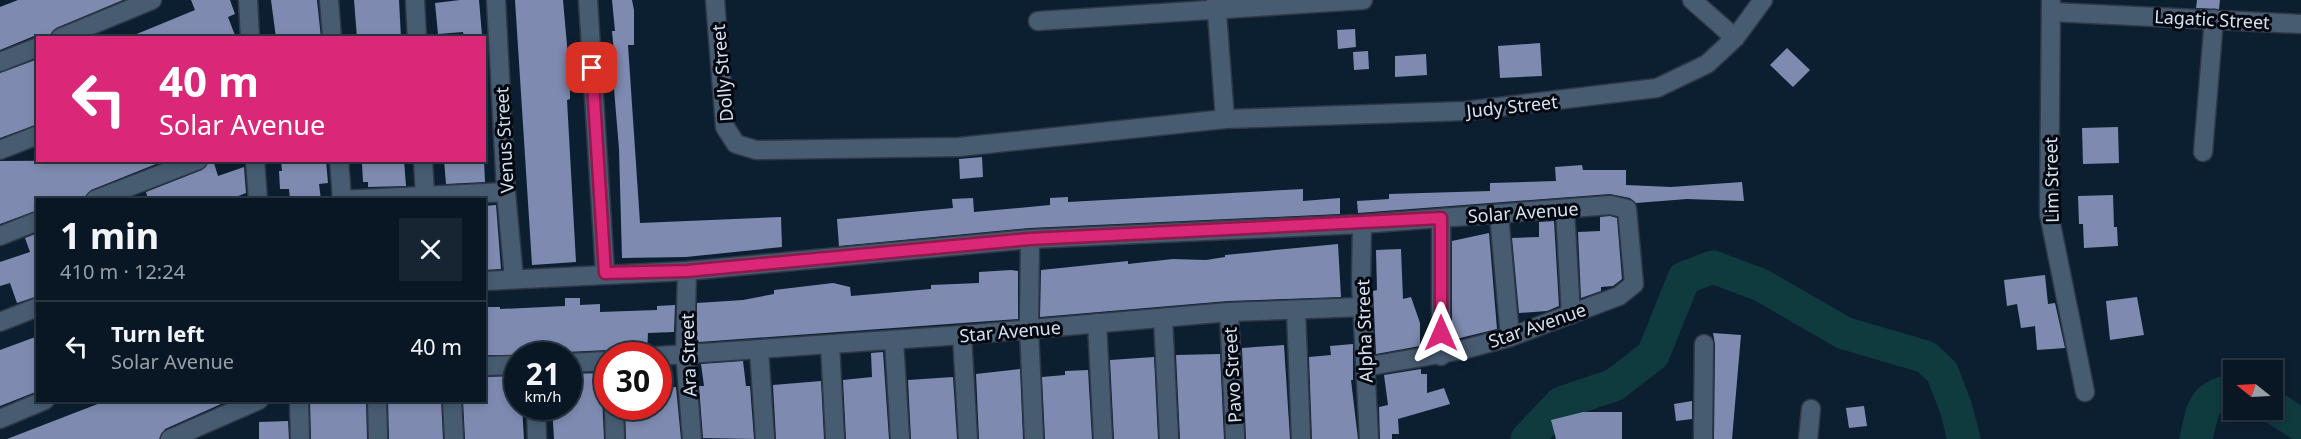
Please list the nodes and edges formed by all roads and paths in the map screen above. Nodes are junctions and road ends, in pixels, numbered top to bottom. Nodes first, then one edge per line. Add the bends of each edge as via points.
1 (152, 0) edge
2 (248, 0) edge
3 (329, 0) edge
4 (414, 0) edge
5 (496, 0) edge
6 (588, 0) edge
7 (715, 0) edge
8 (1363, 0) edge
9 (1692, 0) edge
10 (1763, 0) edge
11 (1217, 4) edge
12 (2051, 6) edge
13 (2214, 19) junction
14 (1038, 21) dead end
15 (2301, 24) edge
16 (65, 36) edge
17 (250, 36) edge
18 (332, 36) edge
19 (417, 36) edge
20 (1735, 38) junction
21 (36, 47) edge
22 (0, 62) edge
23 (1225, 119) junction
24 (36, 136) edge
25 (736, 144) joint
26 (0, 150) edge
27 (2204, 152) dead end
28 (193, 162) edge
29 (255, 162) edge
30 (339, 162) edge
31 (423, 162) edge
32 (506, 192) junction
33 (425, 195) junction
34 (100, 198) edge
35 (258, 198) edge
36 (341, 198) edge
37 (362, 198) edge
38 (1565, 210) junction
39 (1499, 215) junction
40 (1441, 218) junction
41 (36, 223) edge
42 (1362, 224) junction
43 (0, 236) edge
44 (1030, 239) junction
45 (687, 271) junction
46 (605, 273) junction
47 (514, 279) junction
48 (486, 281) edge
49 (1634, 284) joint
50 (36, 308) edge
51 (1362, 308) junction
52 (1296, 311) junction
53 (1229, 312) junction
54 (1570, 315) junction
55 (1163, 318) junction
56 (0, 322) edge
57 (1097, 323) junction
58 (1029, 329) junction
59 (962, 336) junction
60 (1510, 337) junction
61 (894, 340) junction
62 (830, 345) junction
63 (1704, 345) dead end
64 (759, 350) junction
65 (685, 353) junction
66 (672, 354) edge
67 (1441, 356) junction
68 (486, 366) edge
69 (504, 366) edge
70 (1365, 367) junction
71 (2085, 392) dead end
72 (40, 402) edge
73 (254, 402) edge
74 (299, 402) edge
75 (377, 402) edge
76 (452, 402) edge
77 (1811, 409) dead end
78 (0, 419) edge
79 (536, 420) edge
80 (614, 420) edge
81 (170, 439) edge
82 (300, 439) edge
83 (378, 439) edge
84 (454, 439) edge
85 (537, 439) edge
86 (615, 439) edge
87 (692, 439) edge
88 (765, 439) edge
89 (835, 439) edge
90 (900, 439) edge
91 (968, 439) edge
92 (1034, 439) edge
93 (1103, 439) edge
94 (1169, 439) edge
95 (1235, 439) edge
96 (1301, 439) edge
97 (1369, 439) edge
98 (1702, 439) edge
99 (1808, 439) edge

1 - 16 street
2 - 17 street
3 - 18 street
4 - 19 street
5 - 32 street, Venus Street
6 - 46 street
7 - 25 street, Dolly Street via 725,127
8 - 11 street
9 - 20 street
10 - 20 street, Judy Street
11 - 14 street
11 - 23 street
12 - 13 street, Lagatic Street
12 - 71 street, Lim Street via 2049,214
13 - 15 street, Lagatic Street
13 - 27 street
20 - 23 street, Judy Street via 1707,64 1658,88 1465,111
21 - 22 street
23 - 25 street, Judy Street via 958,147 756,150
24 - 26 street
28 - 34 street
29 - 35 street
30 - 36 street
31 - 33 street
32 - 33 street
32 - 47 street, Venus Street
33 - 37 street
38 - 39 street, Solar Avenue
38 - 49 street, Solar Avenue via 1611,206 1627,209
38 - 54 street
39 - 40 street, Solar Avenue
39 - 60 street
40 - 42 street, Solar Avenue
40 - 67 street
41 - 43 street
42 - 44 street, Solar Avenue
42 - 51 street, Alpha Street
44 - 45 street, Solar Avenue
44 - 58 street
45 - 46 street, Solar Avenue
45 - 65 street, Ara Street
46 - 47 street, Solar Avenue
47 - 48 street, Solar Avenue
49 - 54 street, Star Avenue via 1619,296
50 - 56 street
51 - 52 street, Star Avenue
51 - 70 street, Alpha Street
52 - 53 street, Star Avenue
52 - 96 street
53 - 55 street, Star Avenue
53 - 95 street, Pavo Street
54 - 60 street, Star Avenue
55 - 57 street, Star Avenue
55 - 94 street
57 - 58 street, Star Avenue
57 - 93 street
58 - 59 street, Star Avenue
58 - 92 street
59 - 61 street, Star Avenue
59 - 91 street
60 - 67 street, Star Avenue
61 - 62 street, Star Avenue
61 - 90 street
62 - 64 street, Star Avenue
62 - 89 street
63 - 98 street
64 - 65 street, Star Avenue
64 - 88 street
65 - 66 street, Star Avenue
65 - 87 street, Ara Street
67 - 70 street, Star Avenue
68 - 69 street
70 - 97 street, Alpha Street
72 - 78 street
73 - 81 street
74 - 82 street
75 - 83 street
76 - 84 street
77 - 99 street
79 - 85 street
80 - 86 street

